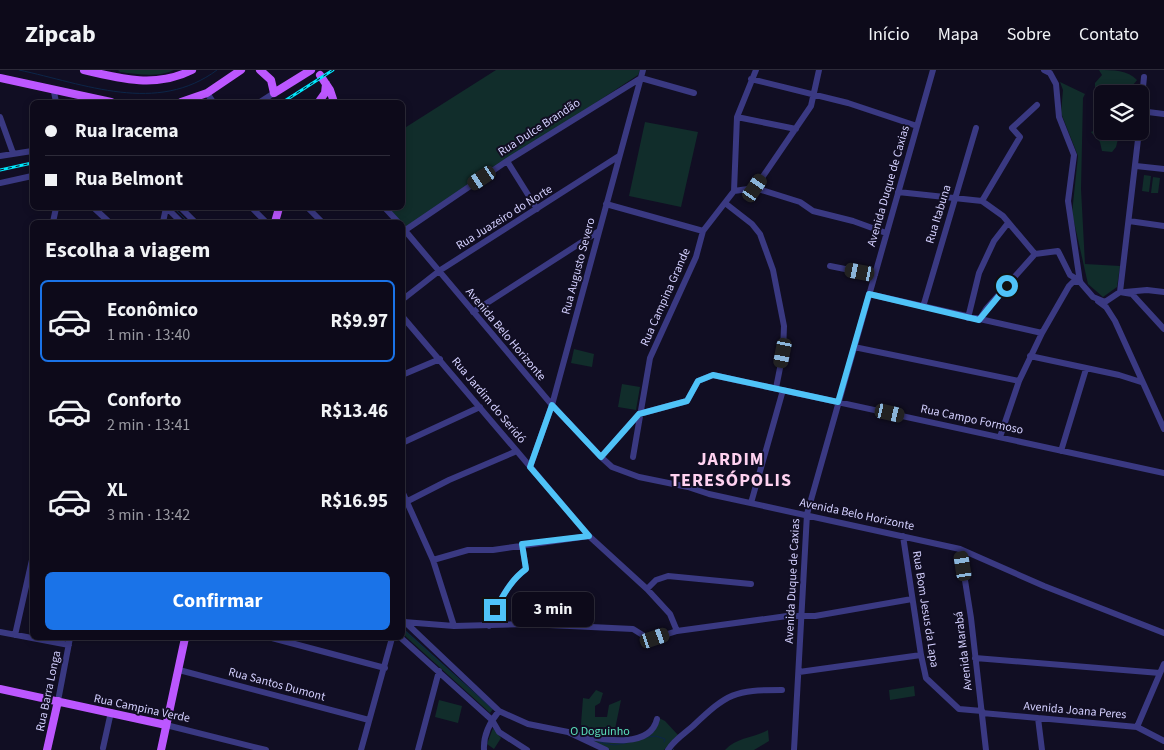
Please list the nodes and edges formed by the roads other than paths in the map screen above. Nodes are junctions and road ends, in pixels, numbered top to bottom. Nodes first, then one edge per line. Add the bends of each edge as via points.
1 (84, 70) edge
2 (192, 70) edge
3 (241, 70) edge
4 (642, 70) edge
5 (756, 70) edge
6 (820, 70) edge
7 (933, 70) edge
8 (263, 71) edge
9 (309, 71) edge
10 (320, 72) edge
11 (1047, 72) edge
12 (1144, 77) dead end
13 (0, 78) edge
14 (641, 78) junction
15 (751, 79) junction
16 (271, 80) junction
17 (326, 84) junction
18 (287, 85) junction
19 (1143, 85) edge
20 (54, 92) junction
21 (207, 93) junction
22 (274, 93) junction
23 (694, 94) dead end
24 (815, 95) junction
25 (56, 100) edge
26 (100, 100) edge
27 (187, 100) edge
28 (212, 100) edge
29 (263, 100) edge
30 (319, 100) edge
31 (333, 100) edge
32 (1037, 105) dead end
33 (1149, 112) edge
34 (1164, 114) edge
35 (0, 117) edge
36 (737, 118) junction
37 (917, 126) junction
38 (976, 128) dead end
39 (796, 129) junction
40 (1138, 140) edge
41 (30, 151) edge
42 (13, 153) junction
43 (0, 156) edge
44 (620, 156) junction
45 (507, 161) junction
46 (1136, 166) junction
47 (1164, 169) edge
48 (30, 176) edge
49 (0, 183) edge
50 (755, 188) junction
51 (734, 191) junction
52 (898, 192) junction
53 (955, 199) junction
54 (982, 201) junction
55 (726, 203) junction
56 (606, 204) junction
57 (537, 209) junction
58 (96, 210) edge
59 (169, 210) edge
60 (183, 210) edge
61 (254, 210) edge
62 (310, 210) edge
63 (387, 210) edge
64 (106, 220) edge
65 (179, 220) edge
66 (192, 220) edge
67 (264, 220) edge
68 (320, 220) edge
69 (396, 220) edge
70 (1129, 221) junction
71 (1008, 223) junction
72 (1164, 226) edge
73 (405, 229) edge
74 (599, 231) junction
75 (703, 231) junction
76 (405, 232) edge
77 (886, 233) junction
78 (1035, 254) junction
79 (830, 266) dead end
80 (439, 271) junction
81 (875, 275) junction
82 (1080, 282) junction
83 (1120, 292) junction
84 (1164, 292) edge
85 (869, 294) junction
86 (1093, 297) junction
87 (405, 298) edge
88 (923, 307) junction
89 (473, 312) junction
90 (968, 318) junction
91 (405, 319) edge
92 (979, 320) junction
93 (1164, 329) edge
94 (1042, 333) junction
95 (854, 347) junction
96 (1030, 356) junction
97 (440, 359) junction
98 (1086, 369) junction
99 (405, 374) edge
100 (1018, 381) junction
101 (1141, 382) junction
102 (779, 389) junction
103 (838, 402) junction
104 (552, 405) junction
105 (480, 407) junction
106 (639, 414) junction
107 (1164, 429) edge
108 (1000, 437) junction
109 (405, 442) edge
110 (517, 451) junction
111 (1061, 451) junction
112 (601, 457) junction
113 (633, 457) dead end
114 (530, 467) junction
115 (1164, 474) edge
116 (405, 503) edge
117 (751, 503) junction
118 (806, 514) junction
119 (589, 536) junction
120 (903, 536) junction
121 (522, 544) junction
122 (960, 549) junction
123 (433, 560) junction
124 (30, 569) edge
125 (751, 584) dead end
126 (647, 588) junction
127 (912, 599) junction
128 (801, 616) junction
129 (405, 620) edge
130 (405, 622) edge
131 (454, 626) junction
132 (489, 626) junction
133 (677, 631) junction
134 (0, 632) edge
135 (1164, 633) edge
136 (15, 635) junction
137 (30, 638) edge
138 (42, 640) edge
139 (70, 640) edge
140 (185, 640) edge
141 (296, 640) edge
142 (392, 640) edge
143 (403, 640) edge
144 (69, 645) junction
145 (921, 655) junction
146 (975, 658) junction
147 (1164, 664) edge
148 (385, 668) junction
149 (179, 670) junction
150 (440, 671) junction
151 (798, 672) junction
152 (1160, 673) junction
153 (0, 688) edge
154 (782, 690) dead end
155 (58, 702) junction
156 (499, 711) junction
157 (111, 712) junction
158 (982, 712) junction
159 (1038, 718) junction
160 (657, 719) dead end
161 (369, 720) junction
162 (492, 720) junction
163 (166, 725) junction
164 (1137, 727) junction
165 (572, 733) junction
166 (1164, 741) edge
167 (103, 748) dead end
168 (47, 750) edge
169 (161, 750) edge
170 (266, 750) edge
171 (362, 750) edge
172 (418, 750) edge
173 (484, 750) edge
174 (526, 750) edge
175 (606, 750) edge
176 (668, 750) edge
177 (794, 750) edge
178 (986, 750) edge
179 (1042, 750) edge

1 - 2 main road via 144,81 166,79
3 - 21 main road
4 - 14 street, Rua Augusto Severo
5 - 15 street
6 - 24 street
7 - 37 street, Avenida Duque de Caxias
8 - 16 main road
9 - 10 main road
9 - 18 main road
10 - 17 main road
11 - 82 street via 1058,90 1061,124 1074,155 1068,201
12 - 19 street
13 - 20 main road
14 - 23 street
14 - 44 street, Rua Augusto Severo
14 - 45 street, Rua Dulce Brandão
15 - 24 street
15 - 36 street
16 - 18 main road
16 - 22 main road
17 - 30 main road via 325,93
17 - 31 main road
18 - 22 main road
20 - 25 street
20 - 26 main road
21 - 27 main road
21 - 28 street
22 - 29 street
24 - 37 street
24 - 39 street
32 - 54 street via 1012,128 1020,137
33 - 34 street
35 - 42 street
36 - 39 street
36 - 51 street
37 - 52 street, Avenida Duque de Caxias
38 - 53 street, Rua Itabuna
39 - 50 street
40 - 46 street
41 - 42 street
42 - 43 street
44 - 56 street, Rua Augusto Severo
44 - 57 street, Rua Juazeiro do Norte
45 - 57 street
45 - 73 street, Rua Dulce Brandão
46 - 47 street
46 - 70 street
48 - 49 street
50 - 51 street
50 - 77 street via 800,202 813,211
51 - 55 street, Rua Campina Grande
52 - 53 street
52 - 77 street, Avenida Duque de Caxias
53 - 54 street
53 - 88 street, Rua Itabuna
54 - 71 street
55 - 75 street, Rua Campina Grande
55 - 102 street via 760,234 774,270 784,326
56 - 74 street, Rua Augusto Severo
56 - 75 street
57 - 80 street, Rua Juazeiro do Norte
58 - 64 street
59 - 65 street
60 - 66 street
61 - 67 street
62 - 68 street
63 - 69 street
70 - 72 street
70 - 83 street
71 - 78 street
71 - 90 street via 994,241 979,273
74 - 89 street
74 - 104 street, Rua Augusto Severo
75 - 106 street, Rua Campina Grande via 698,253 650,358
76 - 80 street, Avenida Belo Horizonte
77 - 81 street, Avenida Duque de Caxias
78 - 82 street via 1058,251 1070,275
78 - 92 street
79 - 81 street
80 - 87 street, Rua Juazeiro do Norte
80 - 89 street, Avenida Belo Horizonte
81 - 85 street, Avenida Duque de Caxias
82 - 86 street
82 - 94 street via 1069,286
83 - 84 street
83 - 86 street via 1105,302
83 - 93 street via 1132,294
85 - 88 street
85 - 95 street, Avenida Duque de Caxias
86 - 101 street via 1106,307 1115,321
88 - 90 street
89 - 104 street, Avenida Belo Horizonte
90 - 92 street
91 - 97 street, Rua Jardim do Seridó
92 - 94 street
94 - 96 street
95 - 100 street
95 - 103 street, Avenida Duque de Caxias
96 - 98 street
96 - 100 street
97 - 99 street
97 - 105 street, Rua Jardim do Seridó
98 - 101 street
98 - 111 street
100 - 108 street
101 - 107 street via 1149,392
102 - 103 street, Rua Campo Formoso
102 - 106 street, Rua Campo Formoso via 713,375 698,381 687,401
102 - 117 street
103 - 108 street, Rua Campo Formoso
103 - 118 street, Avenida Duque de Caxias
104 - 112 street, Avenida Belo Horizonte
104 - 114 street, Rua Augusto Severo
105 - 109 street
105 - 110 street, Rua Jardim do Seridó
106 - 112 street
106 - 113 street, Rua Campina Grande
108 - 111 street, Rua Campo Formoso
110 - 114 street, Rua Jardim do Seridó
110 - 116 street
111 - 115 street, Rua Campo Formoso
112 - 117 street, Avenida Belo Horizonte via 612,467 639,477
114 - 119 street, Rua Jardim do Seridó
116 - 123 street
117 - 118 street, Avenida Belo Horizonte
118 - 120 street, Avenida Belo Horizonte
118 - 128 street, Avenida Duque de Caxias
119 - 121 street
119 - 126 street, Rua Jardim do Seridó
120 - 122 street, Avenida Belo Horizonte
120 - 127 street, Rua Bom Jesus da Lapa
121 - 123 street via 493,550 468,550
121 - 132 street via 526,569 505,591
122 - 135 street, Avenida Belo Horizonte
122 - 146 street, Avenida Marabá
123 - 131 street
124 - 136 street
125 - 126 street via 668,576
126 - 133 street, Rua Jardim do Seridó via 670,614
127 - 128 street
127 - 145 street, Rua Bom Jesus da Lapa
128 - 133 street
128 - 151 street, Avenida Duque de Caxias
129 - 131 street
130 - 156 street
131 - 132 street
132 - 133 street via 528,624 633,630 648,638
134 - 136 street
136 - 137 street
138 - 144 street
139 - 144 street, Rua Barra Longa
140 - 149 main road
141 - 148 street
142 - 148 street
143 - 150 street
144 - 155 street, Rua Barra Longa
145 - 151 street
145 - 158 street, Rua Bom Jesus da Lapa via 926,678 954,705
146 - 152 street
146 - 158 street, Avenida Marabá
147 - 152 street
148 - 161 street
149 - 161 street, Rua Santos Dumont
149 - 163 main road
150 - 162 street
150 - 172 street
151 - 177 street, Avenida Duque de Caxias
152 - 164 street
153 - 155 main road, Rua Campina Verde
154 - 176 street via 738,693 726,698 715,704
155 - 157 main road, Rua Campina Verde
155 - 168 main road, Rua Barra Longa
156 - 162 street
156 - 165 street via 528,724
157 - 163 main road, Rua Campina Verde
157 - 167 street
158 - 159 street, Avenida Joana Peres
158 - 178 street, Avenida Marabá
159 - 164 street, Avenida Joana Peres
159 - 179 street
160 - 165 street via 649,732 626,740 610,742
161 - 171 street
162 - 173 street
162 - 174 street via 499,732
163 - 169 main road
163 - 170 street, Rua Campina Verde
164 - 166 street, Avenida Joana Peres
165 - 175 street

